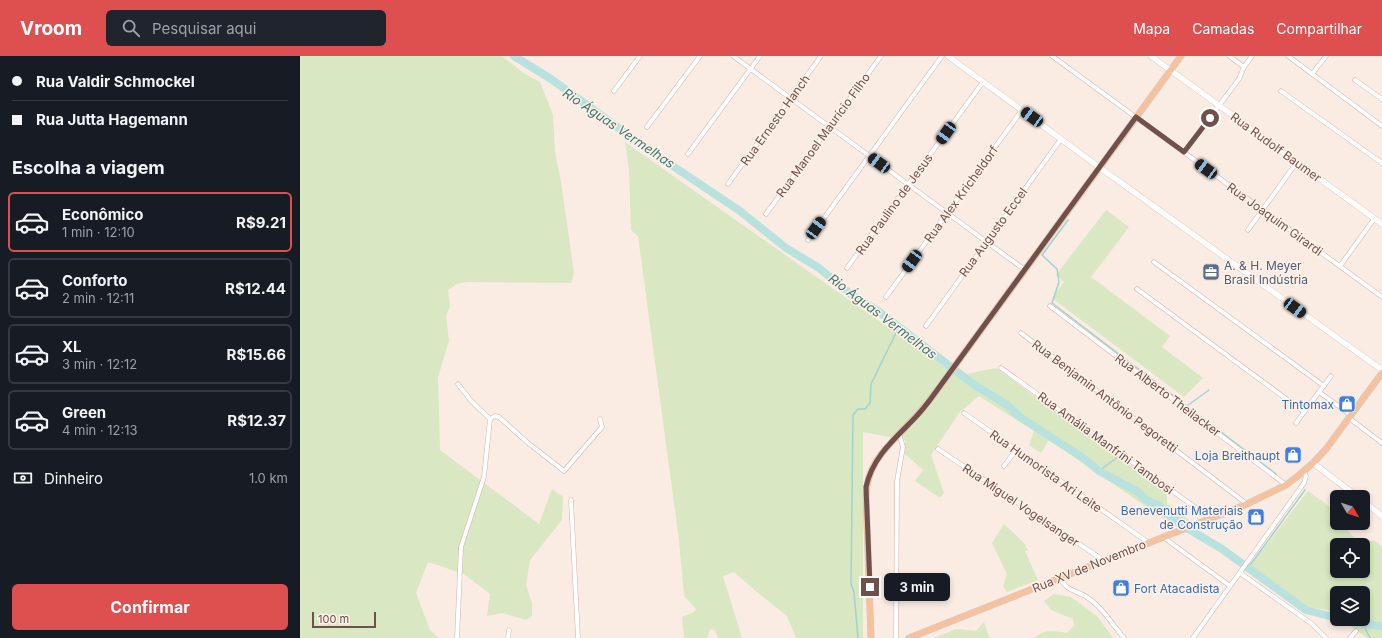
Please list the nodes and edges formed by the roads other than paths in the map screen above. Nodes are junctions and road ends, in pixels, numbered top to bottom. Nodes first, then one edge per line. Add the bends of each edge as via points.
1 (640, 56) edge
2 (700, 56) edge
3 (733, 56) edge
4 (760, 56) edge
5 (821, 56) edge
6 (881, 56) edge
7 (942, 56) edge
8 (948, 56) edge
9 (1052, 56) edge
10 (1062, 56) edge
11 (1151, 56) edge
12 (1181, 56) edge
13 (1229, 56) edge
14 (1252, 56) edge
15 (1288, 56) edge
16 (1326, 56) edge
17 (1059, 60) junction
18 (1244, 67) junction
19 (751, 69) junction
20 (1170, 70) junction
21 (1312, 74) junction
22 (1356, 80) dead end
23 (983, 82) junction
24 (614, 91) dead end
25 (1281, 91) dead end
26 (790, 98) junction
27 (1382, 99) edge
28 (1219, 106) junction
29 (1022, 110) junction
30 (1136, 117) junction
31 (1382, 126) edge
32 (647, 127) dead end
33 (830, 127) junction
34 (1061, 139) junction
35 (1184, 152) junction
36 (688, 154) dead end
37 (869, 156) junction
38 (1297, 162) junction
39 (1382, 163) edge
40 (1099, 167) junction
41 (728, 184) dead end
42 (908, 184) junction
43 (1262, 210) junction
44 (947, 213) junction
45 (766, 214) dead end
46 (1374, 219) junction
47 (1382, 224) edge
48 (1248, 230) dead end
49 (808, 240) dead end
50 (987, 242) junction
51 (1154, 262) dead end
52 (1340, 266) junction
53 (847, 268) dead end
54 (1025, 270) junction
55 (1137, 289) dead end
56 (886, 296) dead end
57 (1382, 297) edge
58 (1050, 306) dead end
59 (926, 326) dead end
60 (1021, 332) dead end
61 (1001, 368) dead end
62 (1382, 372) edge
63 (1331, 376) dead end
64 (458, 384) dead end
65 (1324, 386) junction
66 (1319, 392) junction
67 (1304, 412) junction
68 (964, 413) dead end
69 (1350, 417) junction
70 (490, 419) junction
71 (600, 419) dead end
72 (1296, 423) dead end
73 (899, 434) junction
74 (1382, 443) edge
75 (938, 449) dead end
76 (1016, 450) junction
77 (1313, 463) junction
78 (1004, 466) dead end
79 (1304, 471) junction
80 (1286, 485) junction
81 (1349, 490) edge
82 (571, 500) dead end
83 (1247, 504) junction
84 (1370, 507) edge
85 (1382, 516) edge
86 (1210, 518) junction
87 (1164, 537) junction
88 (1148, 543) junction
89 (1103, 560) junction
90 (1240, 573) junction
91 (1060, 578) junction
92 (1230, 586) junction
93 (509, 630) dead end
94 (1356, 631) dead end
95 (872, 636) edge
96 (457, 638) edge
97 (508, 638) edge
98 (578, 638) edge
99 (896, 638) edge
100 (909, 638) edge
101 (1124, 638) edge
102 (1193, 638) edge
103 (1326, 638) edge
104 (1350, 638) edge

1 - 24 street
2 - 32 street
3 - 19 street
4 - 19 street
5 - 26 street, Rua Ernesto Hanch
6 - 33 street, Rua Manoel Maurício Filho
7 - 37 street
8 - 23 street
9 - 17 street, Rua Joaquim Girardi
10 - 17 street
11 - 20 street, Rua Rudolf Baumer
12 - 20 main road
13 - 18 street
14 - 18 street
15 - 21 street
16 - 21 street
17 - 30 street, Rua Joaquim Girardi
18 - 28 street via 1239,79
19 - 26 street
19 - 36 street
20 - 28 street, Rua Rudolf Baumer
20 - 30 main road
21 - 31 street
22 - 27 street
23 - 29 street
23 - 42 street, Rua Paulino de Jesus
25 - 39 street
26 - 33 street
26 - 41 street, Rua Ernesto Hanch
28 - 35 street
28 - 38 street, Rua Rudolf Baumer
29 - 34 street
29 - 44 street, Rua Alex Kricheldorf
30 - 35 street, Rua Joaquim Girardi
30 - 40 main road
33 - 37 street
33 - 45 street, Rua Manoel Maurício Filho
34 - 40 street
34 - 50 street, Rua Augusto Eccel
35 - 43 street, Rua Joaquim Girardi
37 - 42 street
37 - 49 street
38 - 43 street
38 - 46 street, Rua Rudolf Baumer
40 - 54 main road
40 - 62 street
42 - 44 street
42 - 53 street, Rua Paulino de Jesus
43 - 48 street
43 - 52 street, Rua Joaquim Girardi
44 - 50 street
44 - 56 street, Rua Alex Kricheldorf
46 - 47 street, Rua Rudolf Baumer
46 - 52 street
50 - 54 street
50 - 59 street, Rua Augusto Eccel
51 - 65 street
52 - 57 street, Rua Joaquim Girardi
54 - 73 main road via 927,404
55 - 67 street
58 - 80 street, Rua Alberto Theilacker
60 - 83 street, Rua Benjamin Antônio Pegoretti
61 - 86 street, Rua Amália Manfrini Tambosi
62 - 69 main road, Rua XV de Novembro
63 - 65 street
64 - 70 street
65 - 66 street
66 - 67 street
66 - 69 street
67 - 72 street
68 - 76 street, Rua Humorista Ari Leite
69 - 74 street
69 - 77 main road, Rua XV de Novembro
70 - 71 street via 499,417 564,471 602,427
70 - 96 street via 484,477 461,547
73 - 95 main road via 879,457 869,474 866,487
73 - 99 street via 903,447 897,481
75 - 89 street, Rua Miguel Vogelsanger
76 - 78 street
76 - 88 street, Rua Humorista Ari Leite
77 - 79 main road, Rua XV de Novembro
77 - 81 street
79 - 80 main road, Rua XV de Novembro
79 - 90 street via 1304,483
80 - 83 main road, Rua XV de Novembro
82 - 98 street
83 - 86 main road, Rua XV de Novembro
84 - 85 street
86 - 87 main road, Rua XV de Novembro
87 - 88 main road, Rua XV de Novembro
87 - 92 street
88 - 89 main road, Rua XV de Novembro
89 - 91 main road, Rua XV de Novembro
90 - 92 street
90 - 103 street via 1312,624
91 - 100 main road, Rua XV de Novembro
91 - 101 street via 1066,587 1095,604
92 - 102 street
93 - 97 street
94 - 104 street

